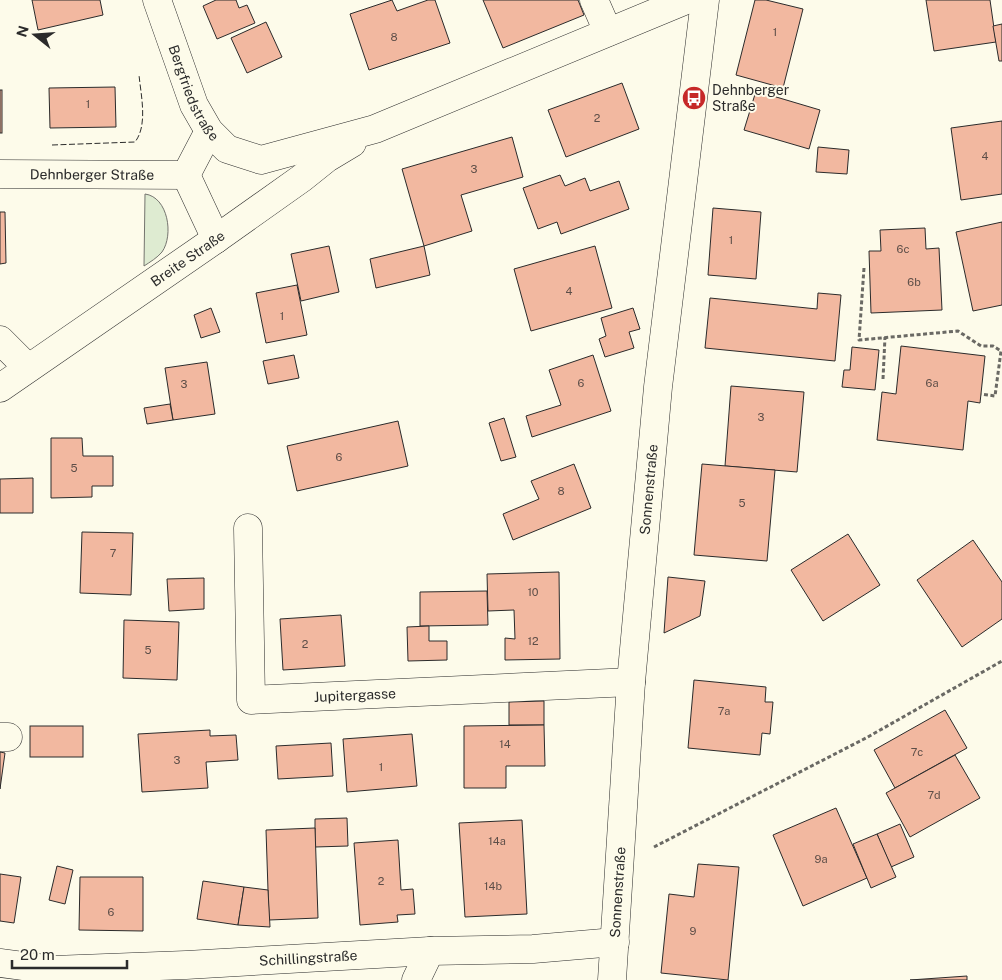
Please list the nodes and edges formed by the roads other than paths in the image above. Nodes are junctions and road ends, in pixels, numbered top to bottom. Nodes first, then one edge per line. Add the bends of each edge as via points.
1 (157, 0) edge
2 (594, 0) edge
3 (686, 0) edge
4 (705, 0) edge
5 (608, 32) junction
6 (374, 129) junction
7 (209, 131) junction
8 (0, 174) edge
9 (186, 175) junction
10 (216, 239) junction
11 (0, 340) edge
12 (28, 368) junction
13 (0, 388) edge
14 (248, 528) dead end
15 (631, 682) junction
16 (615, 942) junction
17 (430, 950) junction
18 (0, 963) edge
19 (416, 980) edge
20 (612, 980) edge

1 - 7 street, Bergfriedstraße via 194,105
2 - 5 street
3 - 5 street
4 - 15 street, Sonnenstraße via 658,387
5 - 6 street
6 - 7 street, Bergfriedstraße via 261,160 227,150
6 - 10 street, Breite Straße via 327,158
7 - 9 street
8 - 9 street, Dehnberger Straße
9 - 10 street
10 - 12 street, Breite Straße
11 - 12 street
12 - 13 street, Breite Straße
14 - 15 street, Jupitergasse via 251,700
15 - 16 street, Sonnenstraße
16 - 17 street, Schillingstraße via 532,949
16 - 20 street, Sonnenstraße
17 - 18 street, Schillingstraße via 53,970
17 - 19 street

